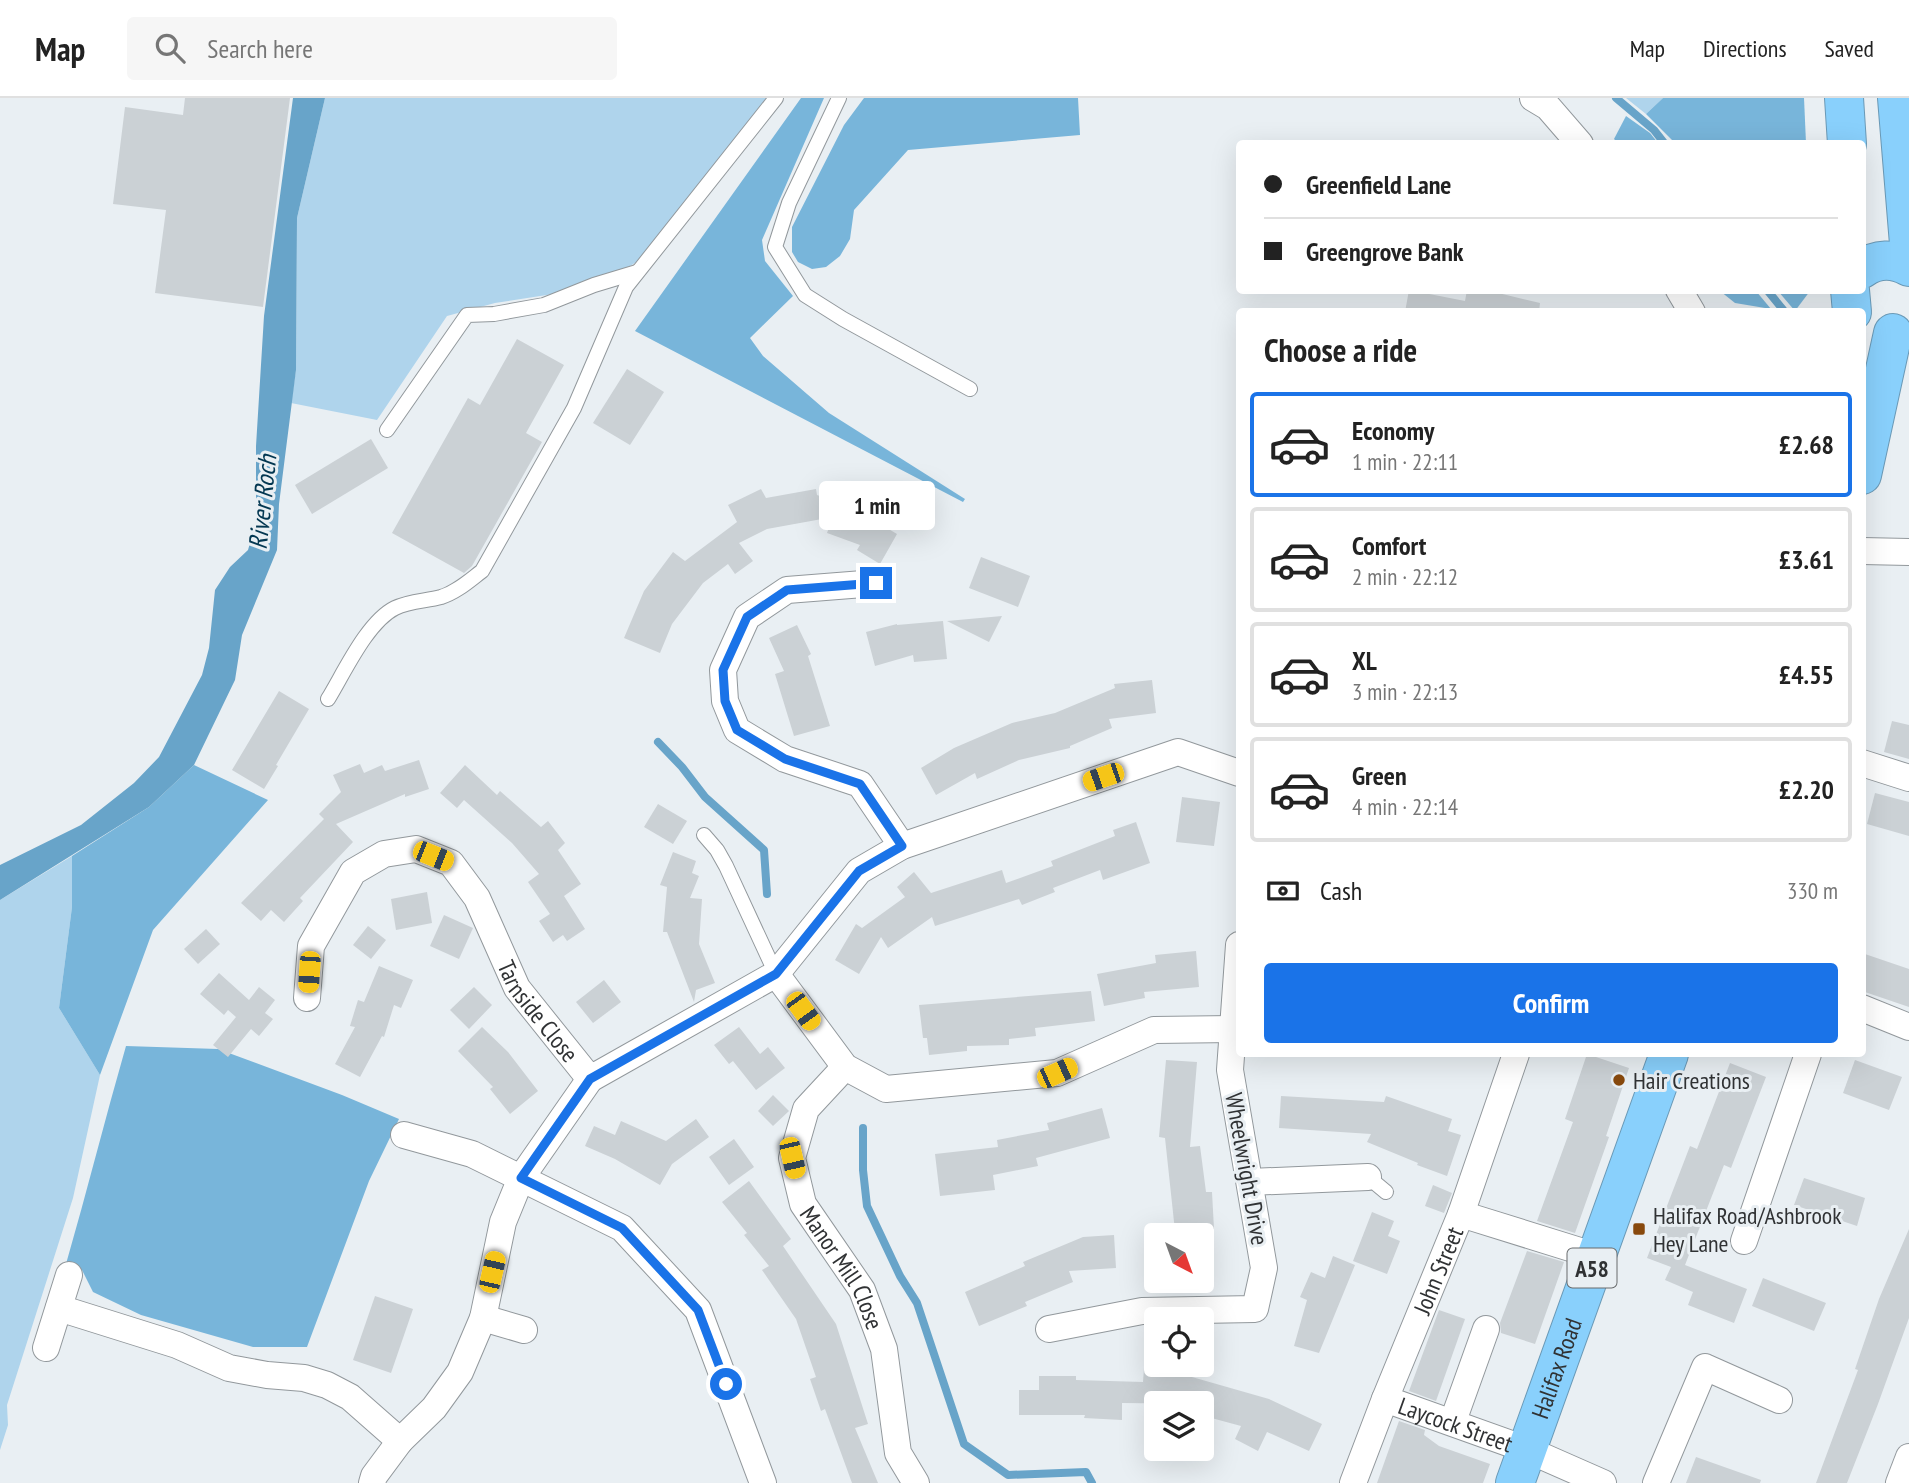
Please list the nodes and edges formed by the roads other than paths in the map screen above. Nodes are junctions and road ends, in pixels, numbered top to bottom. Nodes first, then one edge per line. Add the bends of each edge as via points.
1 (775, 98) edge
2 (839, 98) edge
3 (1533, 98) edge
4 (1823, 98) edge
5 (1844, 98) edge
6 (1897, 98) edge
7 (1577, 140) edge
8 (1823, 140) edge
9 (1847, 140) edge
10 (1909, 244) edge
11 (1866, 267) edge
12 (1909, 267) edge
13 (638, 272) junction
14 (1888, 327) edge
15 (970, 389) dead end
16 (1868, 421) edge
17 (387, 430) dead end
18 (1866, 439) edge
19 (1866, 551) edge
20 (1909, 552) edge
21 (876, 583) dead end
22 (328, 699) dead end
23 (1866, 764) edge
24 (1236, 772) edge
25 (1909, 778) edge
26 (704, 835) dead end
27 (902, 846) junction
28 (776, 974) junction
29 (1236, 987) edge
30 (307, 998) dead end
31 (1866, 1010) edge
32 (1909, 1027) edge
33 (1233, 1029) junction
34 (1515, 1057) edge
35 (1667, 1057) edge
36 (1807, 1057) edge
37 (845, 1068) junction
38 (590, 1079) junction
39 (404, 1135) dead end
40 (521, 1178) junction
41 (1250, 1182) junction
42 (1377, 1185) dead end
43 (1461, 1214) junction
44 (1744, 1241) dead end
45 (1596, 1256) junction
46 (69, 1275) dead end
47 (59, 1308) junction
48 (483, 1318) junction
49 (1049, 1329) dead end
50 (1486, 1329) dead end
51 (524, 1330) dead end
52 (46, 1348) dead end
53 (1385, 1399) junction
54 (1779, 1400) dead end
55 (1453, 1421) junction
56 (400, 1441) junction
57 (1909, 1457) edge
58 (1521, 1466) edge
59 (372, 1483) edge
60 (763, 1483) edge
61 (916, 1483) edge
62 (1353, 1483) edge
63 (1603, 1483) edge
64 (1656, 1483) edge
65 (1899, 1483) edge

1 - 13 lane
2 - 15 lane via 789,203 775,247 805,295
3 - 7 street via 1548,107
4 - 8 highway
5 - 9 highway
6 - 10 highway
11 - 12 highway via 1888,260
13 - 17 lane via 544,305 467,315
13 - 22 lane via 626,287 574,408 482,570 444,596 391,610 359,647
14 - 16 highway
16 - 18 highway
19 - 20 street
21 - 27 street via 787,590 747,617 723,670 725,701 737,730 785,759 860,784
23 - 25 street
24 - 27 street, Tarnside Close via 1178,751
26 - 28 lane via 726,866
27 - 28 street, Tarnside Close via 859,871
28 - 37 street
28 - 38 street, Tarnside Close
29 - 33 street, Wheelwright Drive
30 - 38 street, Tarnside Close via 311,946 354,872 384,854 416,849 451,863 477,898 517,988
31 - 32 street
33 - 37 street via 1154,1030 1057,1073 886,1088
33 - 41 street, Wheelwright Drive via 1230,1070
34 - 43 street, John Street
35 - 45 highway, Halifax Road / A58
36 - 44 street
37 - 61 street, Manor Mill Close via 806,1110 792,1158 803,1204 862,1290 884,1349 898,1453
38 - 40 street
39 - 40 street via 472,1154
40 - 48 street via 503,1222
40 - 60 street via 622,1228 698,1310
41 - 42 street
41 - 49 street, Wheelwright Drive via 1264,1268 1255,1309 1142,1311
43 - 45 street
43 - 53 street, John Street
45 - 58 highway, Halifax Road / A58
46 - 47 street
47 - 52 street
47 - 56 street via 177,1345 229,1367 327,1385 351,1397
48 - 51 street
48 - 56 street via 460,1371 434,1408
50 - 55 street
53 - 55 street, Laycock Street
53 - 62 street, John Street
54 - 64 street via 1705,1367
55 - 58 street, Laycock Street
56 - 59 street
57 - 65 street
58 - 63 street, Laycock Street

